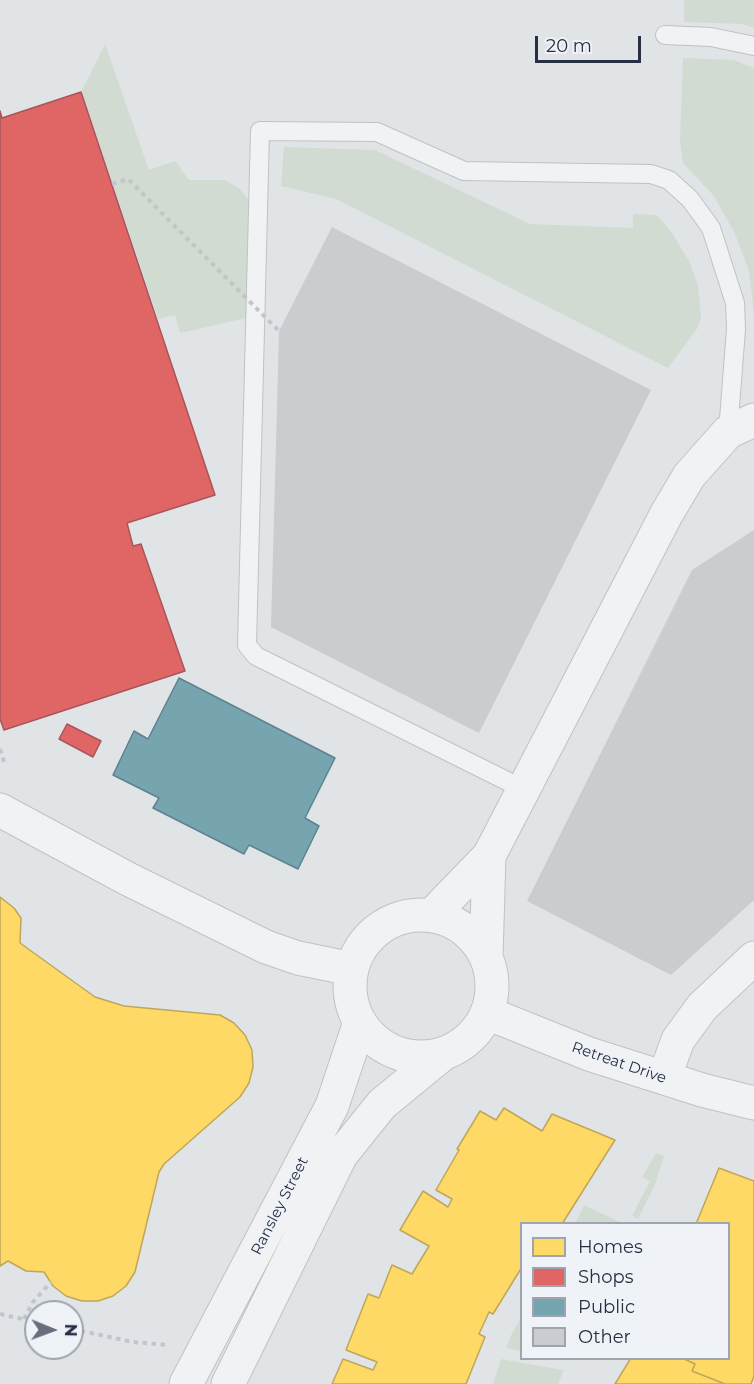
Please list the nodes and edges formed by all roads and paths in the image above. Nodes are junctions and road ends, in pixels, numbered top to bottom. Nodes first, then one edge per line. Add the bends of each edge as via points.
1 (665, 35) dead end
2 (754, 46) edge
3 (112, 184) dead end
4 (279, 331) dead end
5 (741, 426) edge
6 (0, 749) edge
7 (0, 760) edge
8 (523, 789) junction
9 (0, 810) edge
10 (489, 856) junction
11 (431, 916) junction
12 (486, 957) junction
13 (754, 958) edge
14 (352, 969) junction
15 (487, 1013) junction
16 (360, 1022) junction
17 (443, 1054) junction
18 (664, 1078) junction
19 (754, 1103) edge
20 (51, 1282) dead end
21 (35, 1300) edge
22 (0, 1314) edge
23 (24, 1319) edge
24 (84, 1332) edge
25 (173, 1345) dead end
26 (186, 1384) edge
27 (228, 1384) edge

1 - 2 lane via 711,37
3 - 4 path, bridge via 128,179
5 - 8 street via 689,476
5 - 8 lane via 735,303 711,228 690,199 669,180 651,174 464,171 377,132 260,131 247,645 256,656
6 - 7 path via 4,762
8 - 10 street
9 - 14 street via 266,947
10 - 11 street
10 - 12 street
11 - 12 street via 458,925 470,934
11 - 14 street via 414,915 382,927 358,953
12 - 15 street via 491,975
13 - 18 street via 702,1007 678,1040
14 - 16 street via 351,996
15 - 17 street via 462,1045
15 - 18 street, Retreat Drive via 589,1054
16 - 17 street via 375,1041 396,1053 419,1058
16 - 26 street, Ransley Street via 332,1106
17 - 27 street, Ransley Street via 382,1104 341,1155
18 - 19 street, Retreat Drive
20 - 21 path
22 - 23 path
24 - 25 path via 133,1342

